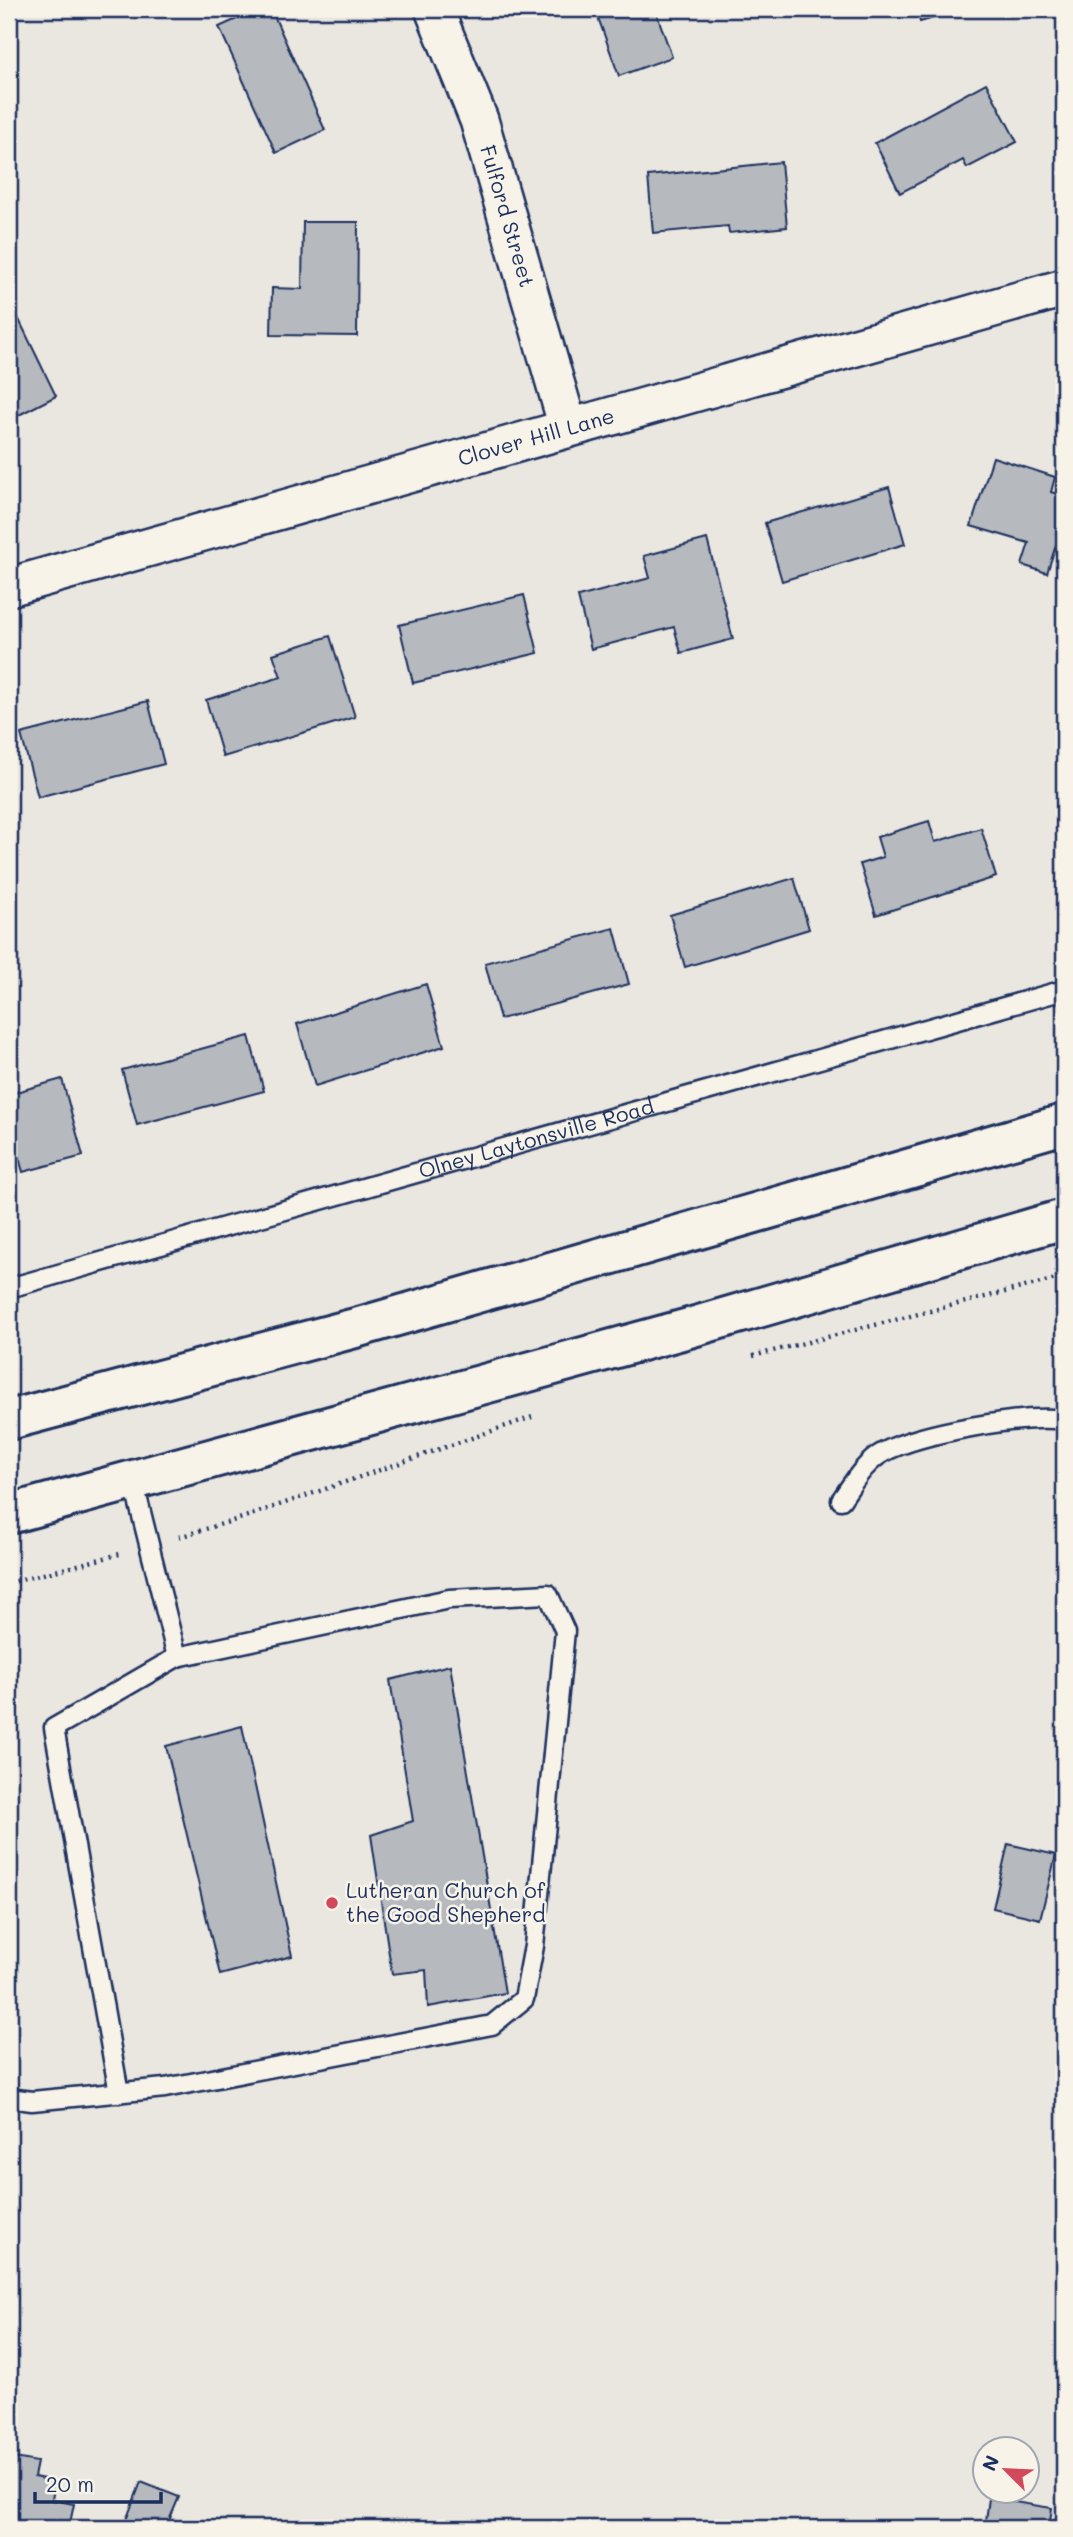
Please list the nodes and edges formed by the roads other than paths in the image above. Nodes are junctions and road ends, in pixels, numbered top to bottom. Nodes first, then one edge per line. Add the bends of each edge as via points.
1 (434, 9) edge
2 (1064, 288) edge
3 (568, 427) junction
4 (9, 587) edge
5 (1064, 990) edge
6 (1064, 1124) edge
7 (1064, 1219) edge
8 (9, 1288) edge
9 (9, 1420) edge
10 (1064, 1420) edge
11 (132, 1480) junction
12 (841, 1500) dead end
13 (9, 1514) edge
14 (177, 1657) junction
15 (120, 2093) junction
16 (9, 2098) edge

1 - 3 street, Fulford Street via 480,120
2 - 3 street, Clover Hill Lane
3 - 4 street, Clover Hill Lane
5 - 8 lane, Olney Laytonsville Road
6 - 9 main road via 359,1327
7 - 11 main road via 689,1328
10 - 12 lane via 1043,1417 932,1436 883,1452 860,1472
11 - 13 main road
11 - 14 lane
14 - 15 lane via 54,1728
14 - 15 lane via 449,1599 548,1594 565,1631 534,1946 524,1999 492,2025
15 - 16 lane via 32,2101

